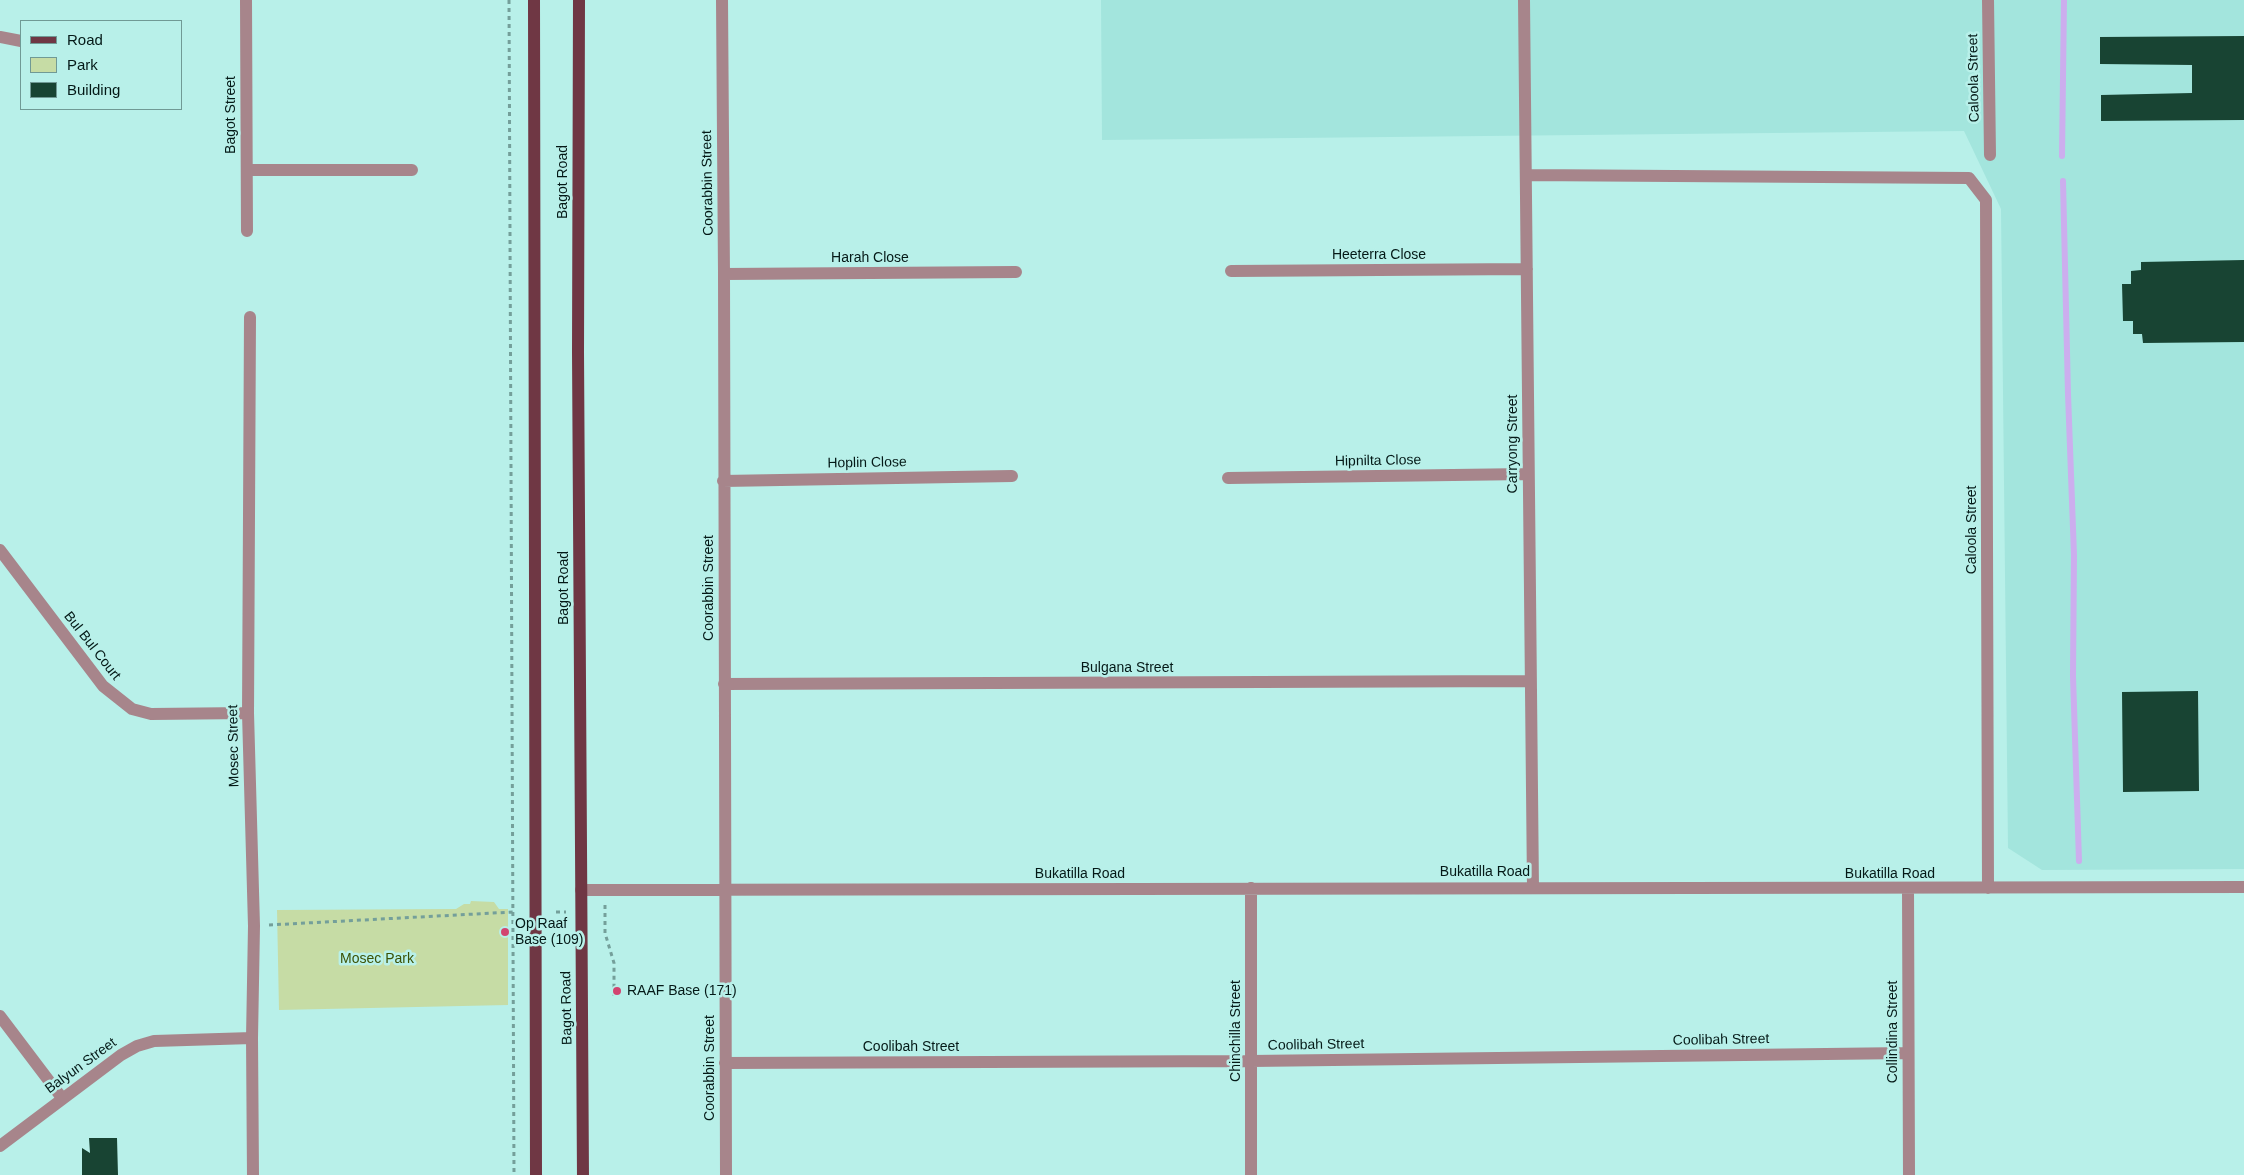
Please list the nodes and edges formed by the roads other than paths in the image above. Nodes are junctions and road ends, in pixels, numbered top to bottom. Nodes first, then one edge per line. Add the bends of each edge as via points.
1 (246, 0) edge
2 (534, 0) edge
3 (579, 0) edge
4 (722, 0) edge
5 (1524, 0) edge
6 (1988, 0) edge
7 (0, 37) edge
8 (20, 41) edge
9 (1990, 155) dead end
10 (246, 170) junction
11 (412, 170) dead end
12 (1526, 175) junction
13 (247, 231) dead end
14 (1527, 269) junction
15 (1231, 271) dead end
16 (1016, 272) dead end
17 (724, 274) junction
18 (250, 317) dead end
19 (1528, 474) junction
20 (1012, 476) dead end
21 (1228, 478) dead end
22 (723, 481) junction
23 (0, 550) edge
24 (1530, 681) junction
25 (724, 684) junction
26 (248, 713) junction
27 (1532, 887) junction
28 (2244, 887) edge
29 (1251, 888) junction
30 (1988, 888) junction
31 (1908, 889) junction
32 (581, 890) junction
33 (726, 890) junction
34 (0, 1016) edge
35 (252, 1038) junction
36 (1908, 1053) junction
37 (1251, 1061) junction
38 (725, 1063) junction
39 (62, 1098) junction
40 (0, 1146) edge
41 (253, 1175) edge
42 (536, 1175) edge
43 (583, 1175) edge
44 (726, 1175) edge
45 (1252, 1175) edge
46 (1909, 1175) edge

1 - 10 street, Bagot Street
2 - 42 main road, Bagot Road
3 - 32 main road, Bagot Road
4 - 17 street, Coorabbin Street
5 - 12 street, Carryong Street
6 - 9 street, Caloola Street
7 - 8 street
10 - 11 street
10 - 13 street, Bagot Street
12 - 14 street, Carryong Street
12 - 30 street, Caloola Street via 1969,178 1986,200
14 - 15 street, Heeterra Close
14 - 19 street, Carryong Street
16 - 17 street, Harah Close
17 - 22 street, Coorabbin Street
18 - 26 street, Mosec Street
19 - 21 street, Hipnilta Close
19 - 24 street, Carryong Street
20 - 22 street, Hoplin Close
22 - 25 street, Coorabbin Street
23 - 26 street, Bul Bul Court via 102,686 132,709 151,714
24 - 25 street, Bulgana Street
24 - 27 street, Carryong Street
25 - 33 street, Coorabbin Street
26 - 35 street, Mosec Street via 254,926
27 - 29 street, Bukatilla Road
27 - 31 street, Bukatilla Road
28 - 30 street, Bukatilla Road
29 - 33 street, Bukatilla Road
29 - 37 street, Chinchilla Street
30 - 31 street, Bukatilla Road
31 - 36 street, Collindina Street
32 - 33 street, Bukatilla Road
32 - 43 main road, Bagot Road
33 - 38 street, Coorabbin Street
34 - 39 street
35 - 39 street, Balyun Street via 154,1041 137,1046
35 - 41 street, Mosec Street
36 - 37 street, Coolibah Street
36 - 46 street, Collindina Street
37 - 38 street, Coolibah Street
37 - 45 street, Chinchilla Street
38 - 44 street, Coorabbin Street
39 - 40 street, Balyun Street

